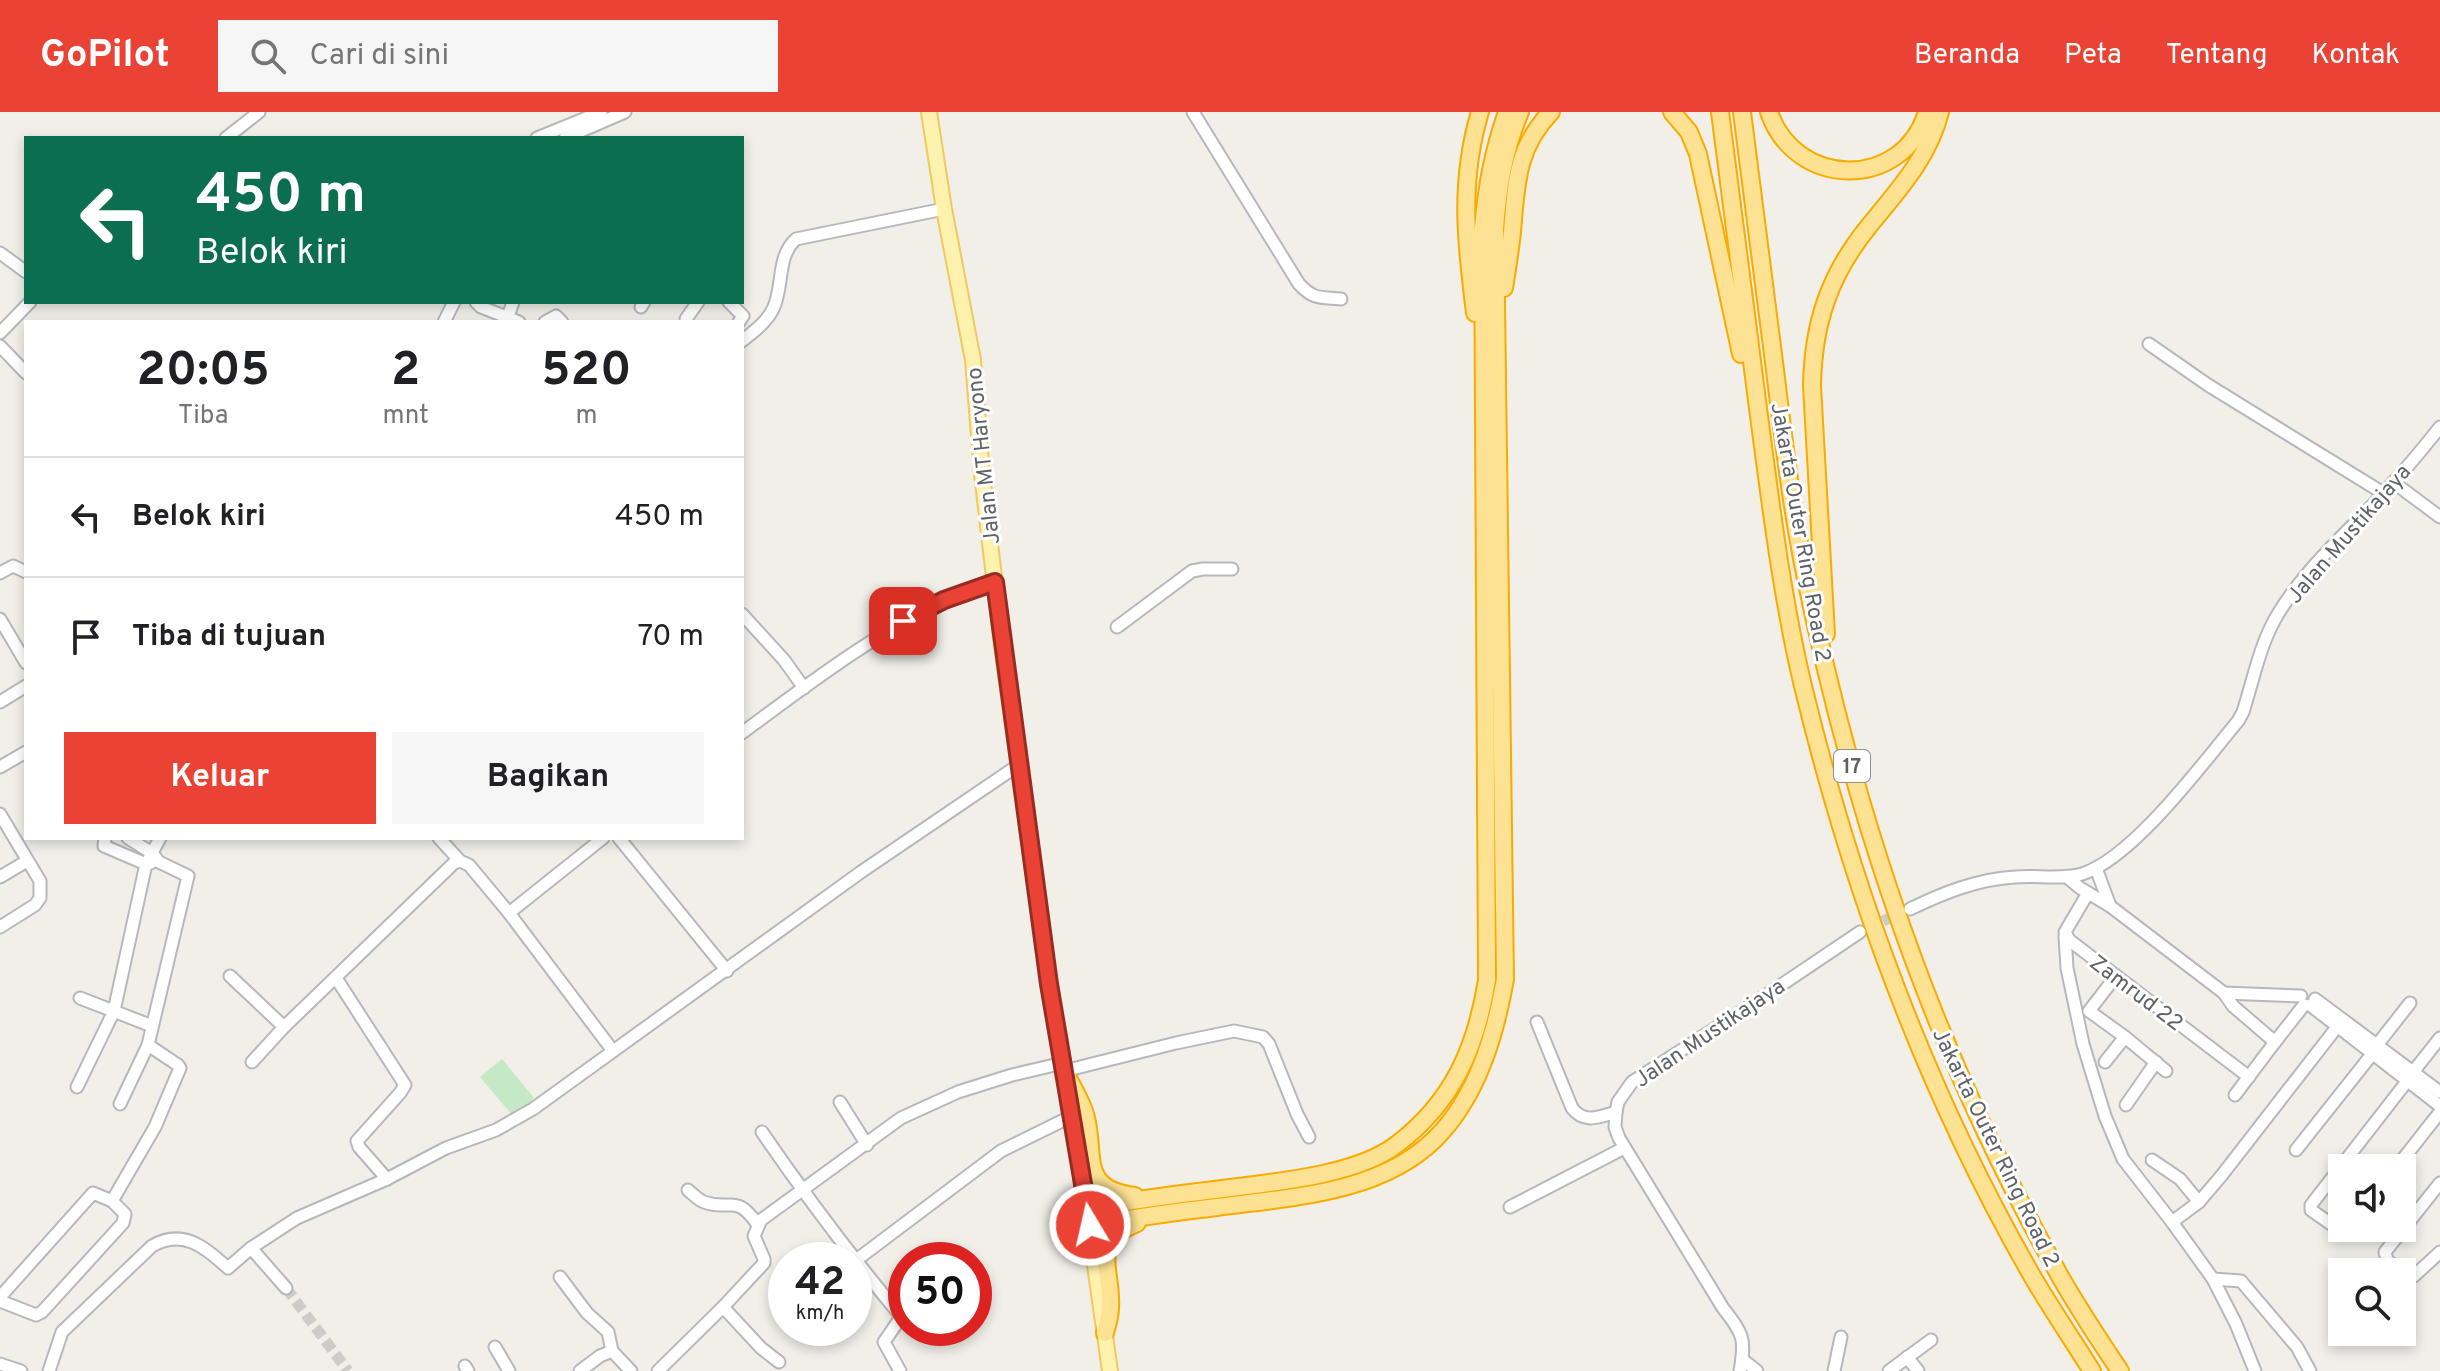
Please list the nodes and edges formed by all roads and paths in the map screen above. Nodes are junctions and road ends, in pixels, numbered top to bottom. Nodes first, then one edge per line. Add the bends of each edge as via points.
1 (259, 112) edge
2 (601, 112) edge
3 (625, 112) edge
4 (929, 112) edge
5 (1193, 112) edge
6 (1480, 112) edge
7 (1507, 112) edge
8 (1520, 112) edge
9 (1551, 112) edge
10 (1672, 112) edge
11 (1720, 112) edge
12 (1742, 112) edge
13 (1769, 112) edge
14 (1927, 112) edge
15 (1940, 112) edge
16 (581, 130) edge
17 (229, 136) edge
18 (548, 136) edge
19 (944, 209) junction
20 (0, 253) edge
21 (24, 271) edge
22 (1341, 299) dead end
23 (28, 304) edge
24 (478, 304) edge
25 (697, 304) edge
26 (731, 304) edge
27 (686, 319) dead end
28 (509, 320) edge
29 (740, 320) edge
30 (0, 333) edge
31 (744, 339) edge
32 (1496, 341) junction
33 (2149, 344) dead end
34 (0, 346) edge
35 (24, 371) edge
36 (1484, 394) junction
37 (2440, 427) edge
38 (1767, 477) junction
39 (2393, 482) junction
40 (2383, 493) junction
41 (2440, 517) edge
42 (1232, 569) dead end
43 (0, 573) edge
44 (24, 573) edge
45 (995, 582) junction
46 (744, 616) edge
47 (0, 619) edge
48 (1117, 627) dead end
49 (24, 660) edge
50 (1827, 677) junction
51 (24, 687) edge
52 (804, 688) junction
53 (0, 702) edge
54 (744, 732) edge
55 (24, 753) edge
56 (1020, 764) junction
57 (0, 767) edge
58 (1, 819) edge
59 (105, 840) edge
60 (131, 840) edge
61 (160, 840) edge
62 (441, 840) edge
63 (600, 840) edge
64 (621, 840) edge
65 (156, 857) junction
66 (27, 861) junction
67 (460, 861) junction
68 (146, 864) junction
69 (2096, 868) junction
70 (0, 877) edge
71 (2067, 877) junction
72 (2088, 893) junction
73 (2110, 906) junction
74 (1910, 909) tunnel mouth
75 (509, 913) junction
76 (0, 927) edge
77 (1860, 932) tunnel mouth
78 (2065, 936) junction
79 (727, 971) junction
80 (230, 976) dead end
81 (2116, 976) junction
82 (336, 978) junction
83 (2224, 993) junction
84 (80, 998) dead end
85 (2308, 1001) junction
86 (2410, 1003) dead end
87 (114, 1011) junction
88 (1537, 1022) dead end
89 (152, 1026) junction
90 (284, 1027) junction
91 (2337, 1027) junction
92 (2125, 1037) junction
93 (2440, 1038) edge
94 (2275, 1042) junction
95 (148, 1045) junction
96 (2375, 1049) junction
97 (613, 1051) junction
98 (252, 1062) dead end
99 (2105, 1062) dead end
100 (2156, 1062) junction
101 (1064, 1067) junction
102 (2166, 1071) dead end
103 (2410, 1076) junction
104 (2249, 1077) junction
105 (77, 1087) dead end
106 (2440, 1092) edge
107 (2235, 1095) dead end
108 (840, 1102) dead end
109 (120, 1104) dead end
110 (2126, 1105) dead end
111 (2440, 1109) edge
112 (1616, 1112) junction
113 (1072, 1116) junction
114 (762, 1132) dead end
115 (1309, 1137) dead end
116 (867, 1145) junction
117 (1624, 1148) junction
118 (2296, 1150) dead end
119 (2350, 1154) edge
120 (2406, 1154) edge
121 (2152, 1160) dead end
122 (1344, 1177) junction
123 (387, 1179) junction
124 (2328, 1183) edge
125 (2440, 1183) edge
126 (688, 1190) dead end
127 (802, 1191) junction
128 (112, 1201) junction
129 (2199, 1202) junction
130 (1154, 1206) junction
131 (1510, 1207) dead end
132 (1088, 1216) junction
133 (2328, 1220) edge
134 (2172, 1222) junction
135 (758, 1225) junction
136 (841, 1242) edge
137 (251, 1248) junction
138 (872, 1248) edge
139 (2440, 1252) edge
140 (2386, 1258) edge
141 (2416, 1274) edge
142 (560, 1277) dead end
143 (2213, 1279) junction
144 (872, 1281) edge
145 (286, 1288) tunnel mouth
146 (0, 1299) edge
147 (723, 1307) junction
148 (1105, 1333) junction
149 (1841, 1337) dead end
150 (1931, 1340) dead end
151 (495, 1347) dead end
152 (612, 1351) junction
153 (1907, 1357) junction
154 (779, 1362) dead end
155 (0, 1364) edge
156 (1741, 1365) edge
157 (21, 1371) edge
158 (49, 1371) edge
159 (509, 1371) edge
160 (580, 1371) edge
161 (631, 1371) edge
162 (658, 1371) edge
163 (900, 1371) edge
164 (1110, 1371) edge
165 (1757, 1371) edge
166 (1834, 1371) edge
167 (1889, 1371) edge
168 (1918, 1371) edge
169 (2092, 1371) edge
170 (2120, 1371) edge
171 (2255, 1371) edge
172 (2310, 1371) edge

1 - 17 street
2 - 16 street
3 - 16 street
4 - 19 main road, Jalan MT Haryono
5 - 22 street via 1299,284 1318,298
6 - 36 highway via 1466,176 1465,210
7 - 36 highway via 1494,147 1483,228
8 - 32 highway via 1498,184
9 - 32 highway via 1522,156
10 - 38 highway via 1698,154
11 - 38 highway, Jakarta Outer Ring Road 2 / 17
12 - 50 highway, Jakarta Outer Ring Road 2 / 17 via 1788,470
13 - 14 highway via 1793,151 1809,162 1849,172 1888,161 1904,150
15 - 50 highway via 1921,161 1866,229 1835,280 1817,328 1812,386
16 - 18 street
19 - 31 street via 796,239 784,255 774,308
19 - 45 main road, Jalan MT Haryono via 973,360
20 - 21 street
23 - 30 street
24 - 28 street
25 - 27 street
26 - 29 street via 743,316
32 - 122 highway via 1505,979 1498,1020 1461,1105 1435,1138 1384,1174
33 - 40 street
34 - 35 street
36 - 122 highway via 1487,980 1481,1016 1467,1058 1443,1098 1395,1146
37 - 39 street, Jalan Mustikajaya
38 - 169 highway, Jakarta Outer Ring Road 2 / 17 via 1803,683 1836,811 1883,953 1926,1063 1981,1177 2035,1280
39 - 40 street, Jalan Mustikajaya
39 - 41 street
40 - 69 street, Jalan Mustikajaya via 2321,557 2276,618 2238,721 2131,843
42 - 48 street via 1192,571
43 - 44 street via 13,566
45 - 52 street via 903,621
45 - 56 main road, Jalan MT Haryono
46 - 52 street
47 - 49 street
50 - 170 highway, Jakarta Outer Ring Road 2 / 17 via 1907,945 1949,1053 2057,1271
51 - 53 street
52 - 54 street
55 - 57 street
56 - 79 street
56 - 101 main road, Jalan MT Haryono
58 - 66 street
59 - 68 street via 104,846
60 - 65 street
61 - 65 street
62 - 67 street
63 - 75 street
64 - 79 street
65 - 68 street
65 - 89 street via 188,876
66 - 70 street
66 - 76 street via 40,881 40,898
67 - 75 street
67 - 82 street
68 - 87 street
69 - 71 street, Jalan Mustikajaya
69 - 73 street
71 - 72 street
71 - 74 street, Jalan Mustikajaya via 2008,877 1936,896
72 - 73 street
72 - 78 street
73 - 83 street
75 - 97 street
77 - 112 street, Jalan Mustikajaya via 1632,1082
78 - 81 street, Zamrud 22
78 - 134 street via 2083,1044 2105,1116 2123,1159
79 - 97 street
80 - 90 street
81 - 92 street via 2089,1011
81 - 104 street, Zamrud 22
82 - 90 street
82 - 123 street via 405,1085 357,1141
83 - 85 street
83 - 94 street
84 - 87 street
85 - 91 street
85 - 94 street
85 - 96 street
86 - 96 street
87 - 89 street
87 - 105 street
88 - 112 street via 1577,1115 1585,1119
89 - 95 street
90 - 98 street
91 - 96 street
91 - 129 street
92 - 99 street
92 - 100 street
93 - 103 street
94 - 104 street
95 - 109 street
95 - 128 street via 180,1068 155,1127
96 - 103 street
96 - 118 street
97 - 123 street via 521,1116
100 - 102 street
100 - 110 street
101 - 113 main road, Jalan MT Haryono
101 - 115 street via 1234,1031 1254,1034 1269,1044
101 - 116 street via 1012,1075 958,1092 901,1118
101 - 130 highway via 1085,1112 1099,1182 1111,1192
103 - 106 street
103 - 111 street
103 - 119 street
104 - 107 street
108 - 116 street
111 - 120 street
112 - 117 street via 1615,1127
113 - 132 main road, Jalan MT Haryono
113 - 138 street via 1001,1151
114 - 127 street
116 - 127 street
117 - 131 street
117 - 156 street via 1741,1331
121 - 129 street via 2180,1179
122 - 130 highway via 1300,1179
123 - 137 street via 297,1218
124 - 133 street via 2311,1210
125 - 140 street via 2385,1252
126 - 135 street via 705,1202 744,1208
127 - 135 street
127 - 136 street
128 - 146 street via 88,1196
128 - 146 street via 125,1214 123,1223 42,1312 36,1315
129 - 134 street
130 - 132 highway
130 - 148 highway via 1121,1229 1106,1251 1110,1307
132 - 148 main road, Jalan MT Haryono
134 - 143 street
135 - 147 street via 754,1236 764,1263
137 - 145 street
137 - 158 street via 228,1268 183,1238 152,1246 62,1332
139 - 141 street
142 - 152 street via 608,1332
143 - 171 street
143 - 172 street via 2241,1281 2297,1347
144 - 163 street via 900,1315 884,1342
147 - 154 street
147 - 162 street
148 - 164 main road, Jalan MT Haryono
149 - 166 street
150 - 153 street
151 - 159 street
152 - 160 street
152 - 161 street
153 - 167 street
153 - 168 street
155 - 157 street
156 - 165 street

